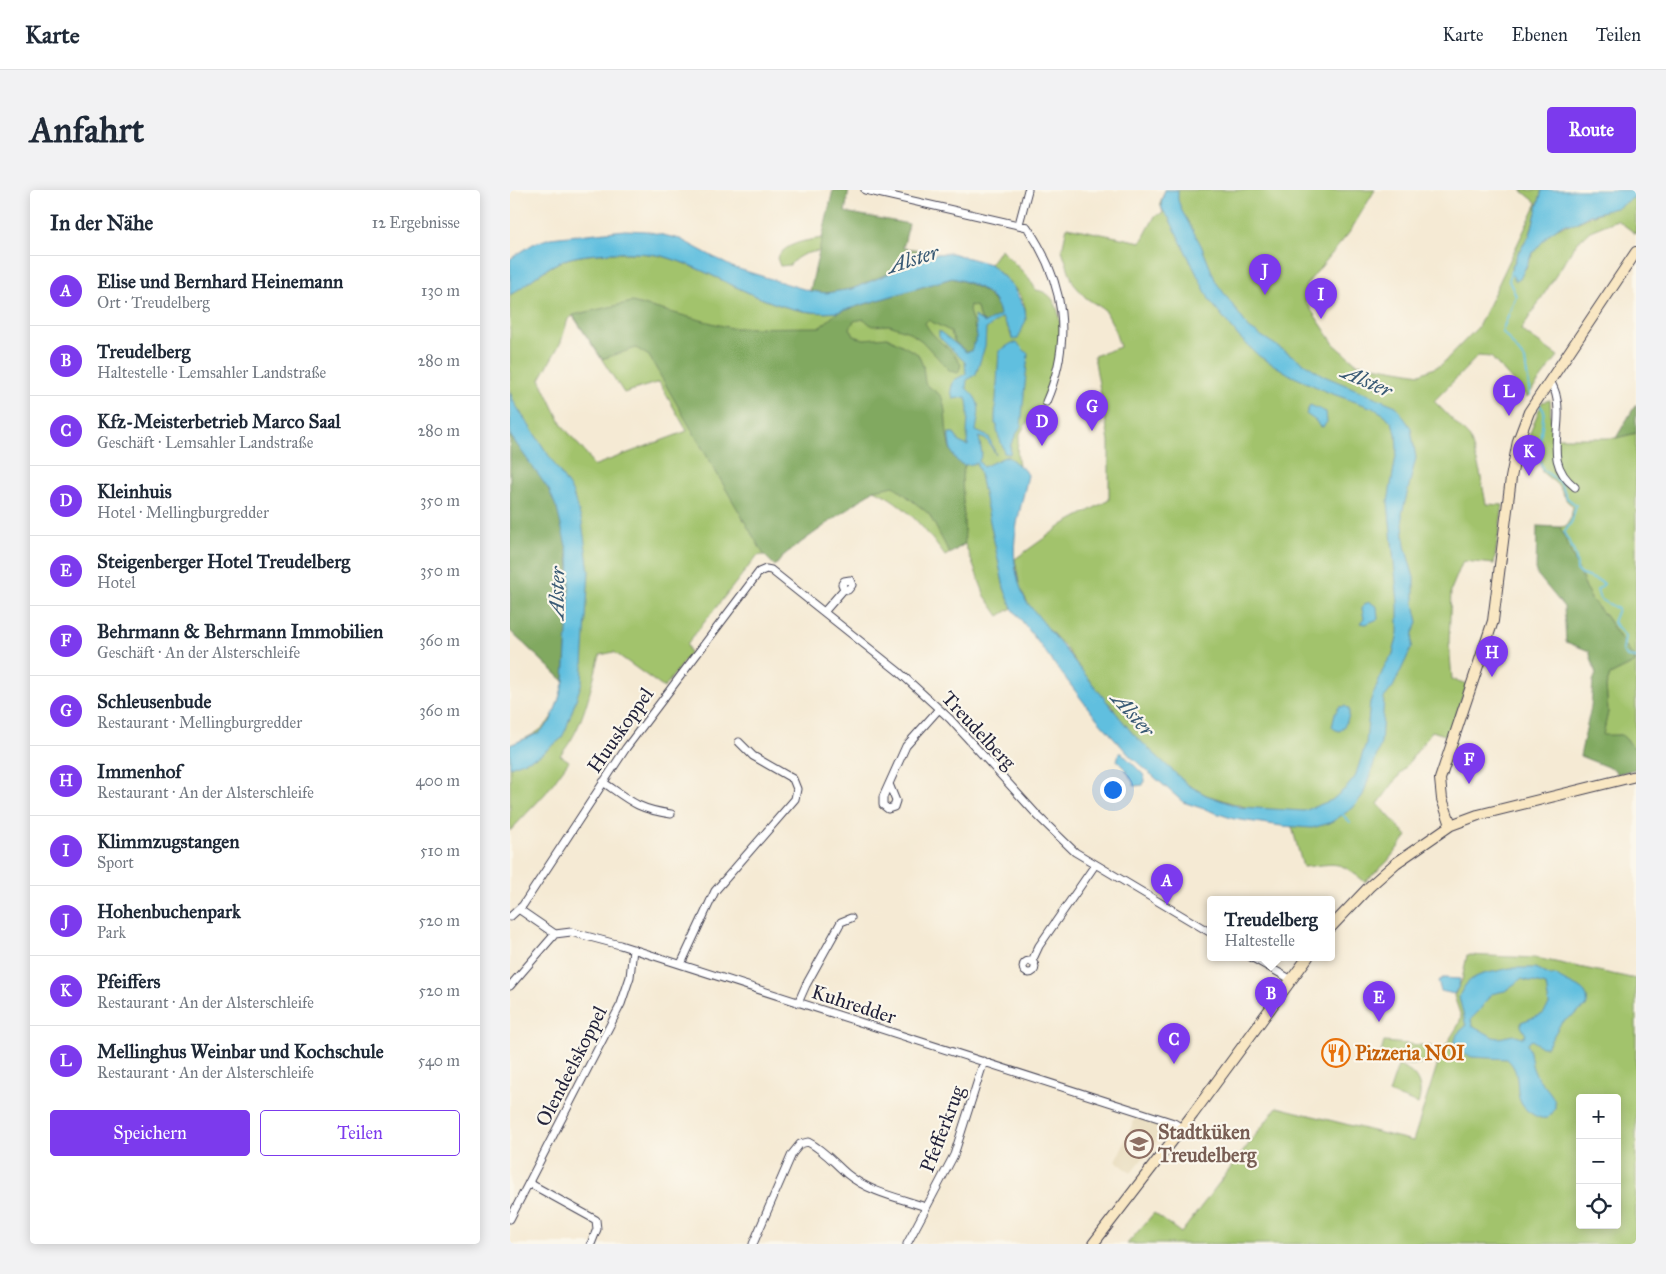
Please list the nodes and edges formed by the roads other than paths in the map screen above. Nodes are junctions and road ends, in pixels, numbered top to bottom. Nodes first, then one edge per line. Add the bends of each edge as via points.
1 (865, 190) edge
2 (1028, 190) edge
3 (1018, 224) junction
4 (1636, 252) edge
5 (1550, 380) junction
6 (1046, 402) dead end
7 (1575, 487) dead end
8 (766, 569) joint
9 (844, 589) dead end
10 (824, 612) junction
11 (939, 709) junction
12 (740, 742) dead end
13 (1636, 776) edge
14 (603, 782) junction
15 (889, 784) dead end
16 (671, 814) dead end
17 (1451, 825) junction
18 (1095, 865) junction
19 (520, 910) junction
20 (510, 917) edge
21 (851, 918) dead end
22 (1335, 923) edge
23 (1207, 931) edge
24 (555, 934) junction
25 (633, 949) junction
26 (1032, 961) dead end
27 (1258, 961) edge
28 (1305, 961) edge
29 (680, 964) junction
30 (1292, 980) junction
31 (510, 986) edge
32 (798, 1003) junction
33 (984, 1061) junction
34 (1182, 1128) junction
35 (529, 1183) junction
36 (926, 1207) junction
37 (510, 1219) edge
38 (592, 1244) edge
39 (753, 1244) edge
40 (907, 1244) edge
41 (1093, 1244) edge

1 - 3 street
2 - 3 street
3 - 6 street via 1027,227 1039,248 1060,302 1063,338 1060,360
4 - 5 main road
5 - 7 street via 1556,396 1557,461 1561,473
5 - 17 main road via 1529,412 1518,441 1494,615 1441,773 1442,796
8 - 10 street, Treudelberg
8 - 14 street, Huuskoppel via 759,572 637,732
9 - 10 street
10 - 11 street, Treudelberg via 900,672
11 - 15 street via 906,746
11 - 18 street, Treudelberg via 1059,838
12 - 29 street via 753,756 793,779 797,789 795,799 715,890
13 - 17 main road via 1478,815
14 - 16 street via 646,810
14 - 19 street, Huuskoppel
17 - 22 main road via 1411,851
18 - 23 street, Treudelberg
18 - 26 street via 1038,946
19 - 20 street, Huuskoppel
19 - 24 street
21 - 32 street via 841,922
24 - 25 street, Kuhredder via 571,932
24 - 31 street
25 - 29 street, Kuhredder
25 - 35 street, Olendeelskoppel via 630,977 621,1004
27 - 30 street
28 - 30 main road
29 - 32 street, Kuhredder
30 - 34 main road
32 - 33 street, Kuhredder
33 - 34 street, Kuhredder
33 - 36 street, Pfefferkrug via 954,1155
34 - 41 main road
35 - 37 street, Olendeelskoppel
35 - 38 street via 596,1220
36 - 39 street via 870,1188 808,1142 800,1144 792,1154
36 - 40 street, Pfefferkrug

